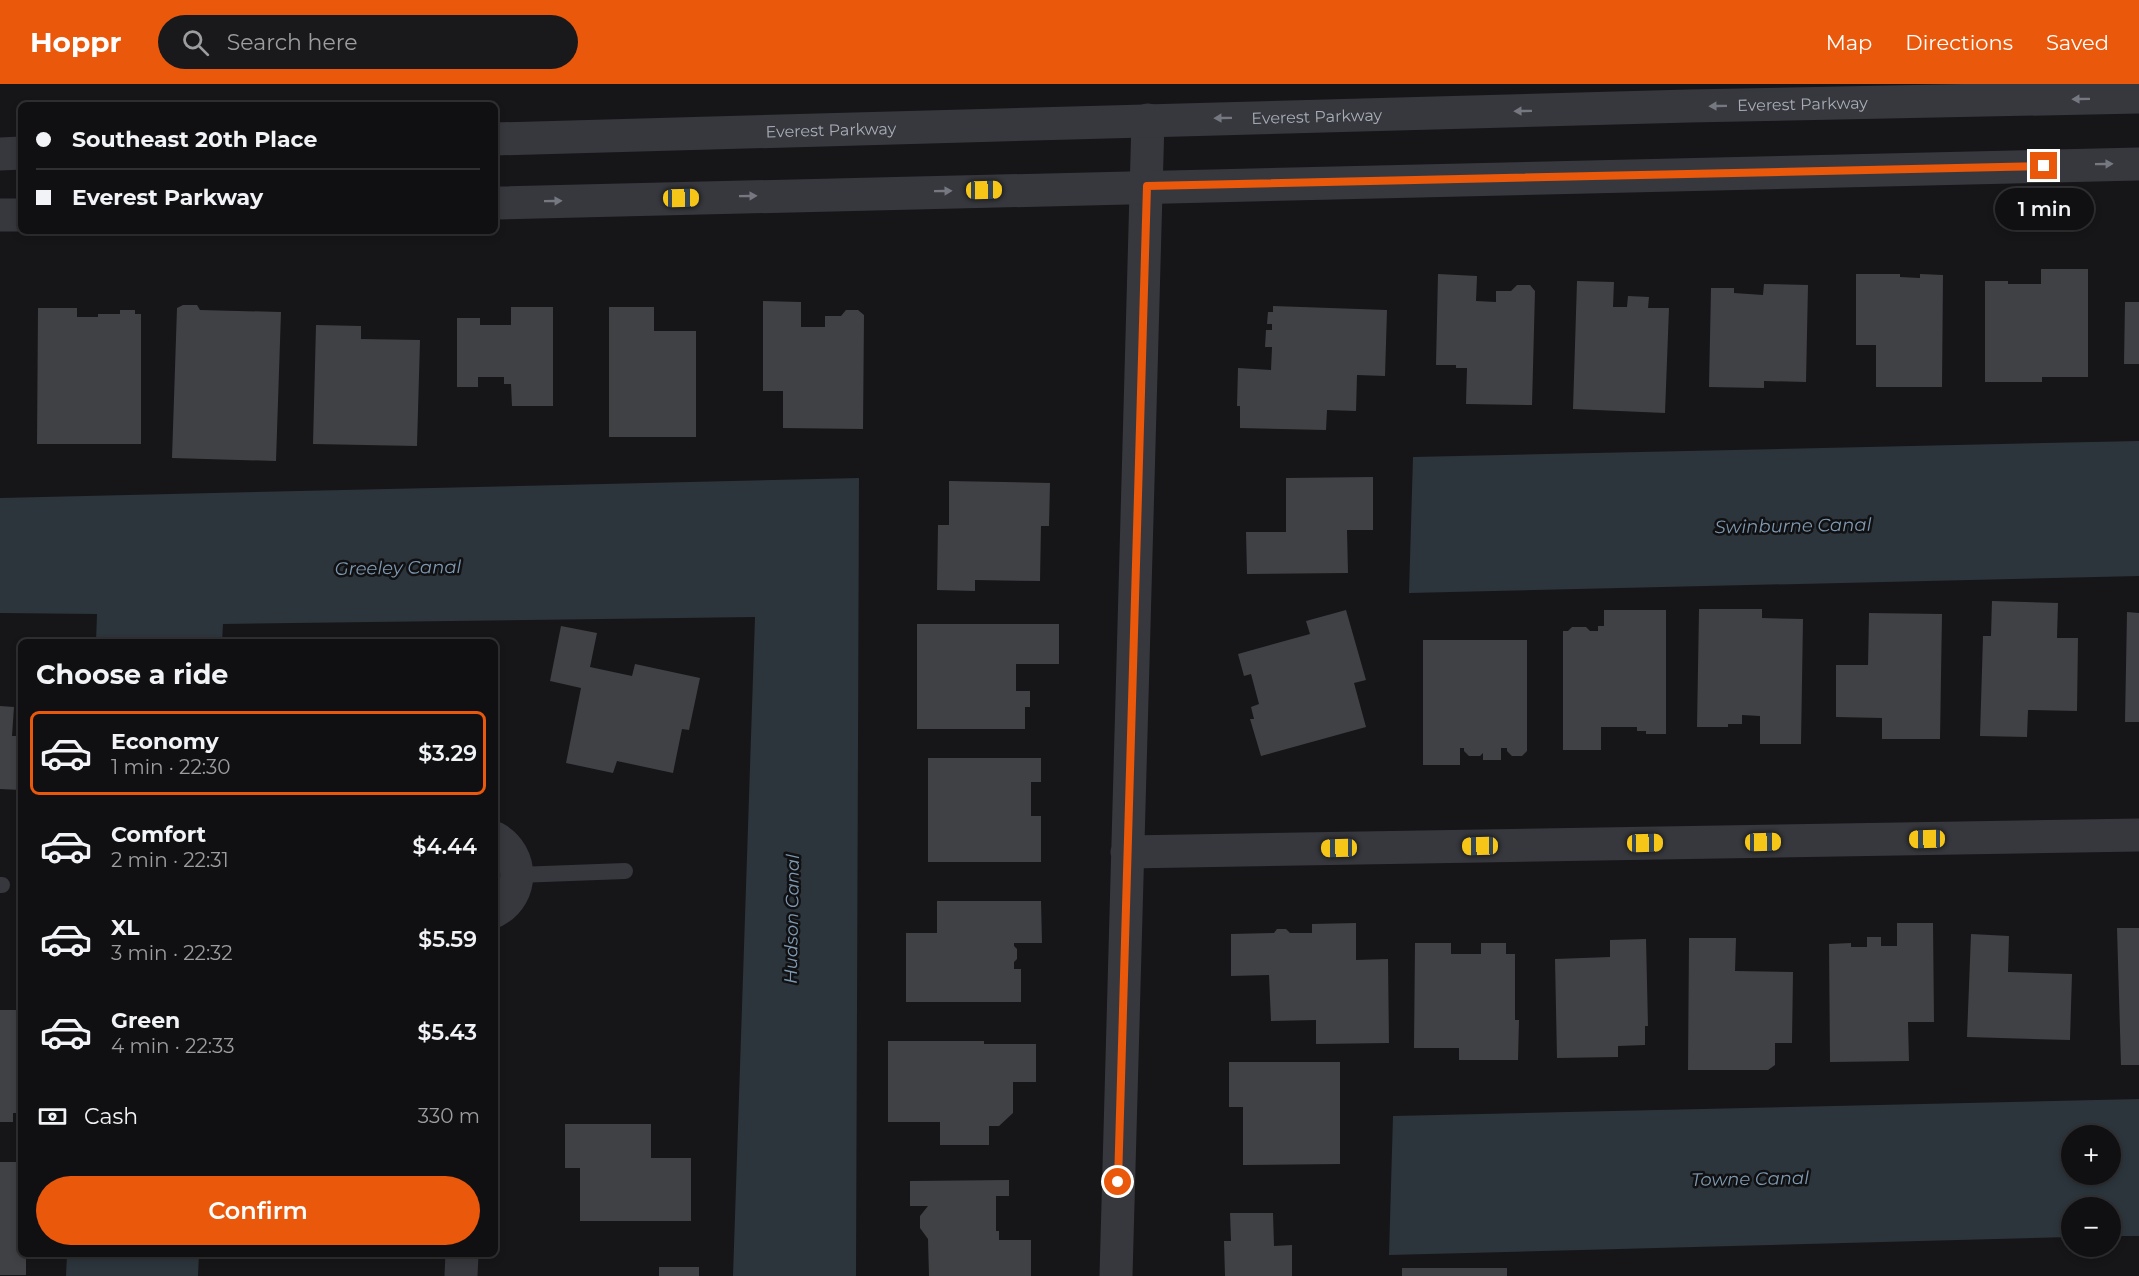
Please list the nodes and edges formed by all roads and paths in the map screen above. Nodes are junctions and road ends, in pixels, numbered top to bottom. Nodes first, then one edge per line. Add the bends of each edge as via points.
1 (2139, 97) edge
2 (1148, 120) junction
3 (498, 139) edge
4 (18, 153) edge
5 (0, 154) edge
6 (2139, 164) edge
7 (1147, 186) junction
8 (498, 203) edge
9 (0, 215) edge
10 (18, 215) edge
11 (2139, 836) edge
12 (498, 841) edge
13 (1127, 852) junction
14 (625, 872) dead end
15 (518, 875) junction
16 (498, 909) edge
17 (462, 1257) edge
18 (461, 1276) edge
19 (1116, 1276) edge

1 -> 2 street, Everest Parkway
2 - 3 street, Everest Parkway
2 - 7 street
4 - 5 street
7 -> 6 street
8 -> 7 street
7 - 13 street
9 - 10 street
11 - 13 street
12 - 15 street via 515,861
13 - 19 street
14 - 15 lane
15 - 16 street via 508,901
17 - 18 street

